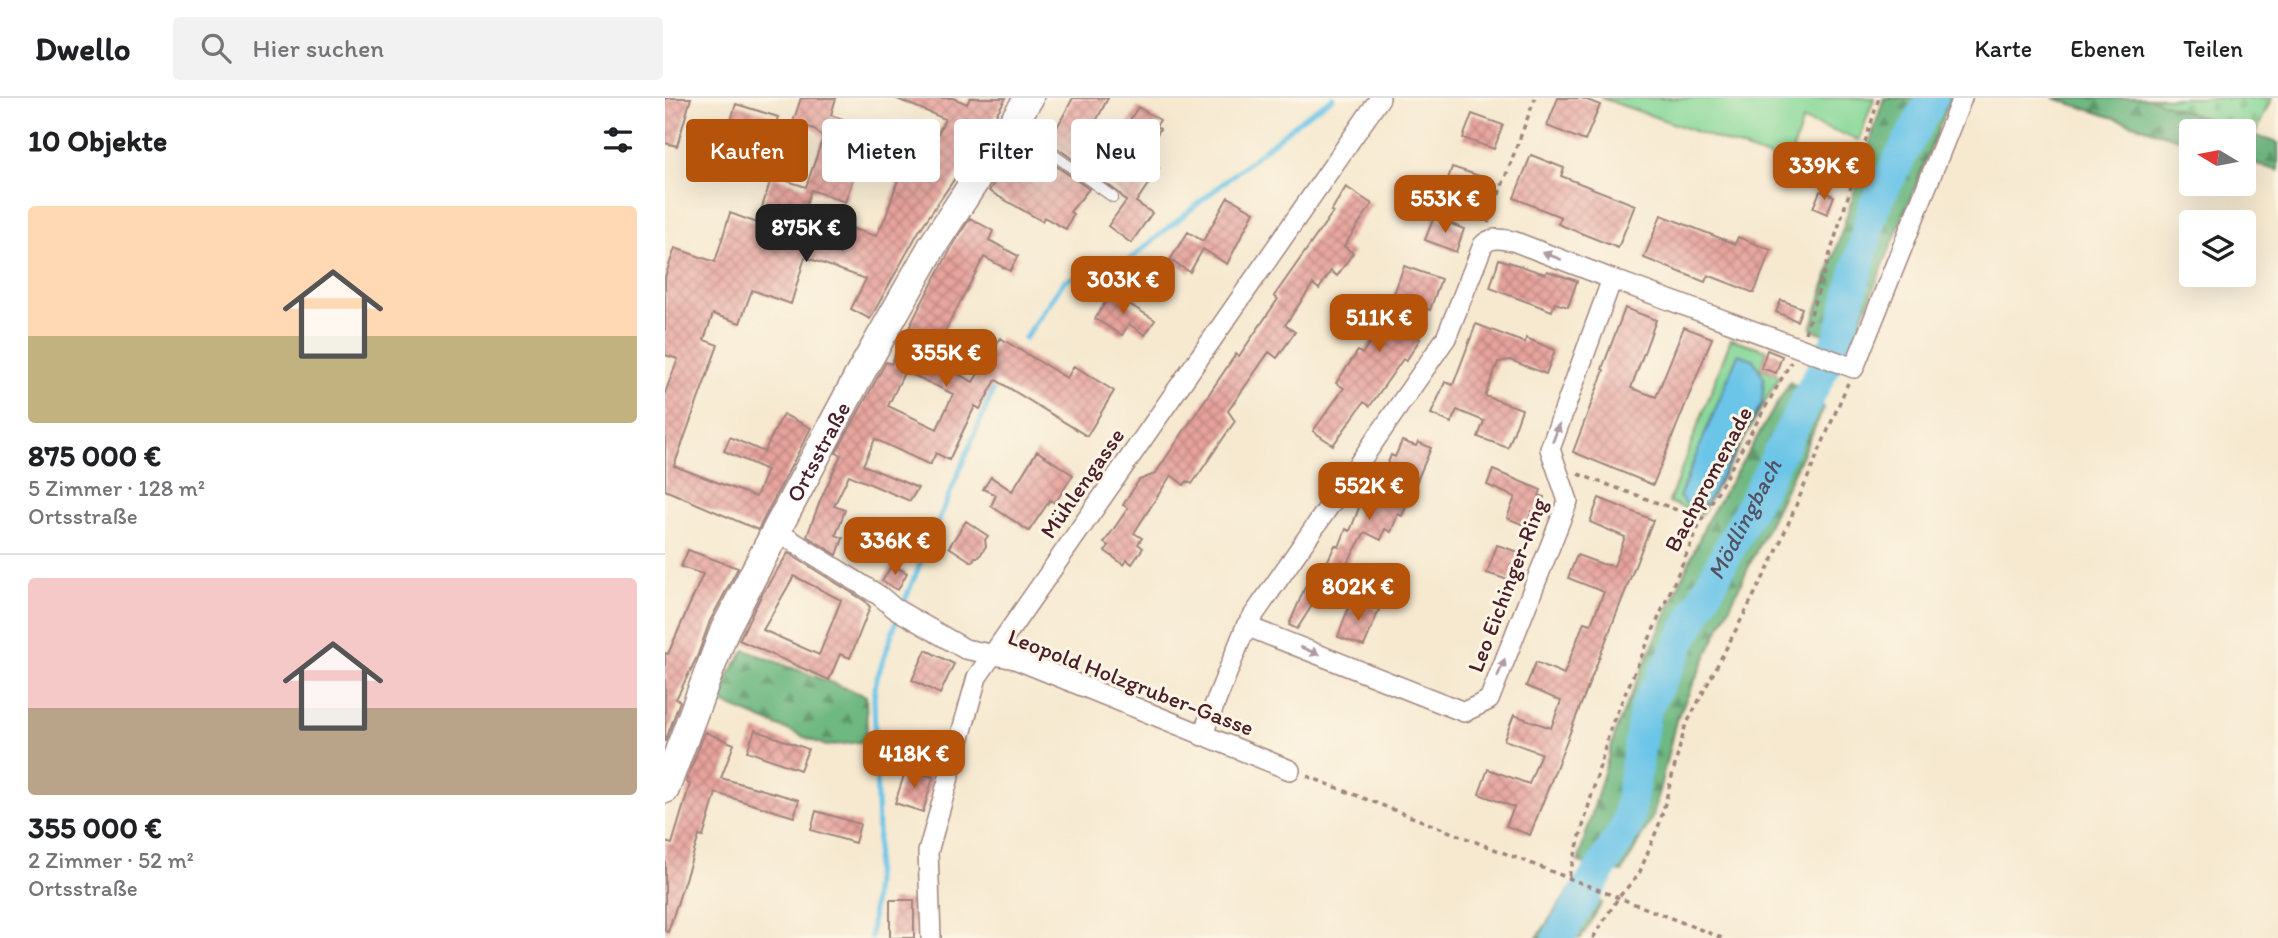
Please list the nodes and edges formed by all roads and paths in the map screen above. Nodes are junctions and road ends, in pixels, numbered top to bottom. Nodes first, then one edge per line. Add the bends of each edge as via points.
1 (1029, 98) edge
2 (1380, 98) edge
3 (1879, 98) edge
4 (1962, 98) edge
5 (1533, 99) edge
6 (1016, 119) edge
7 (1057, 158) edge
8 (975, 182) edge
9 (1113, 197) dead end
10 (1489, 239) junction
11 (1612, 279) junction
12 (1804, 351) junction
13 (1846, 366) junction
14 (1557, 466) junction
15 (1702, 519) junction
16 (776, 531) junction
17 (1246, 626) junction
18 (993, 653) junction
19 (1202, 736) junction
20 (1290, 770) joint
21 (665, 789) edge
22 (1569, 876) junction
23 (1618, 898) junction
24 (930, 938) edge
25 (1593, 938) edge
26 (1722, 938) edge

1 - 6 street, Ortsstraße
2 - 18 street, Mühlengasse
3 - 12 path, Bachpromenade via 1829,250
4 - 13 street
5 - 10 path via 1488,219
7 - 9 lane
8 - 16 street, Ortsstraße via 933,245
11 -> 10 street via 1513,242
10 - 17 street via 1475,261 1446,338
11 - 12 street
14 -> 11 street, Leo Eichinger-Ring via 1550,449
12 - 13 street
12 - 15 path, Bachpromenade
13 - 23 path via 1774,557 1685,727 1660,821 1639,874
14 - 15 path
17 -> 14 street, Leo Eichinger-Ring via 1464,712 1489,700 1568,501
15 - 22 path, Bachpromenade via 1611,726
16 - 18 street, Leopold Holzgruber-Gasse via 965,649
16 - 21 street, Ortsstraße via 725,629
17 - 19 street
18 - 19 street, Leopold Holzgruber-Gasse
18 - 24 street, Mühlengasse via 977,677 928,852
19 - 20 street, Leopold Holzgruber-Gasse
20 - 22 path
22 - 23 path
23 - 25 path
23 - 26 path

